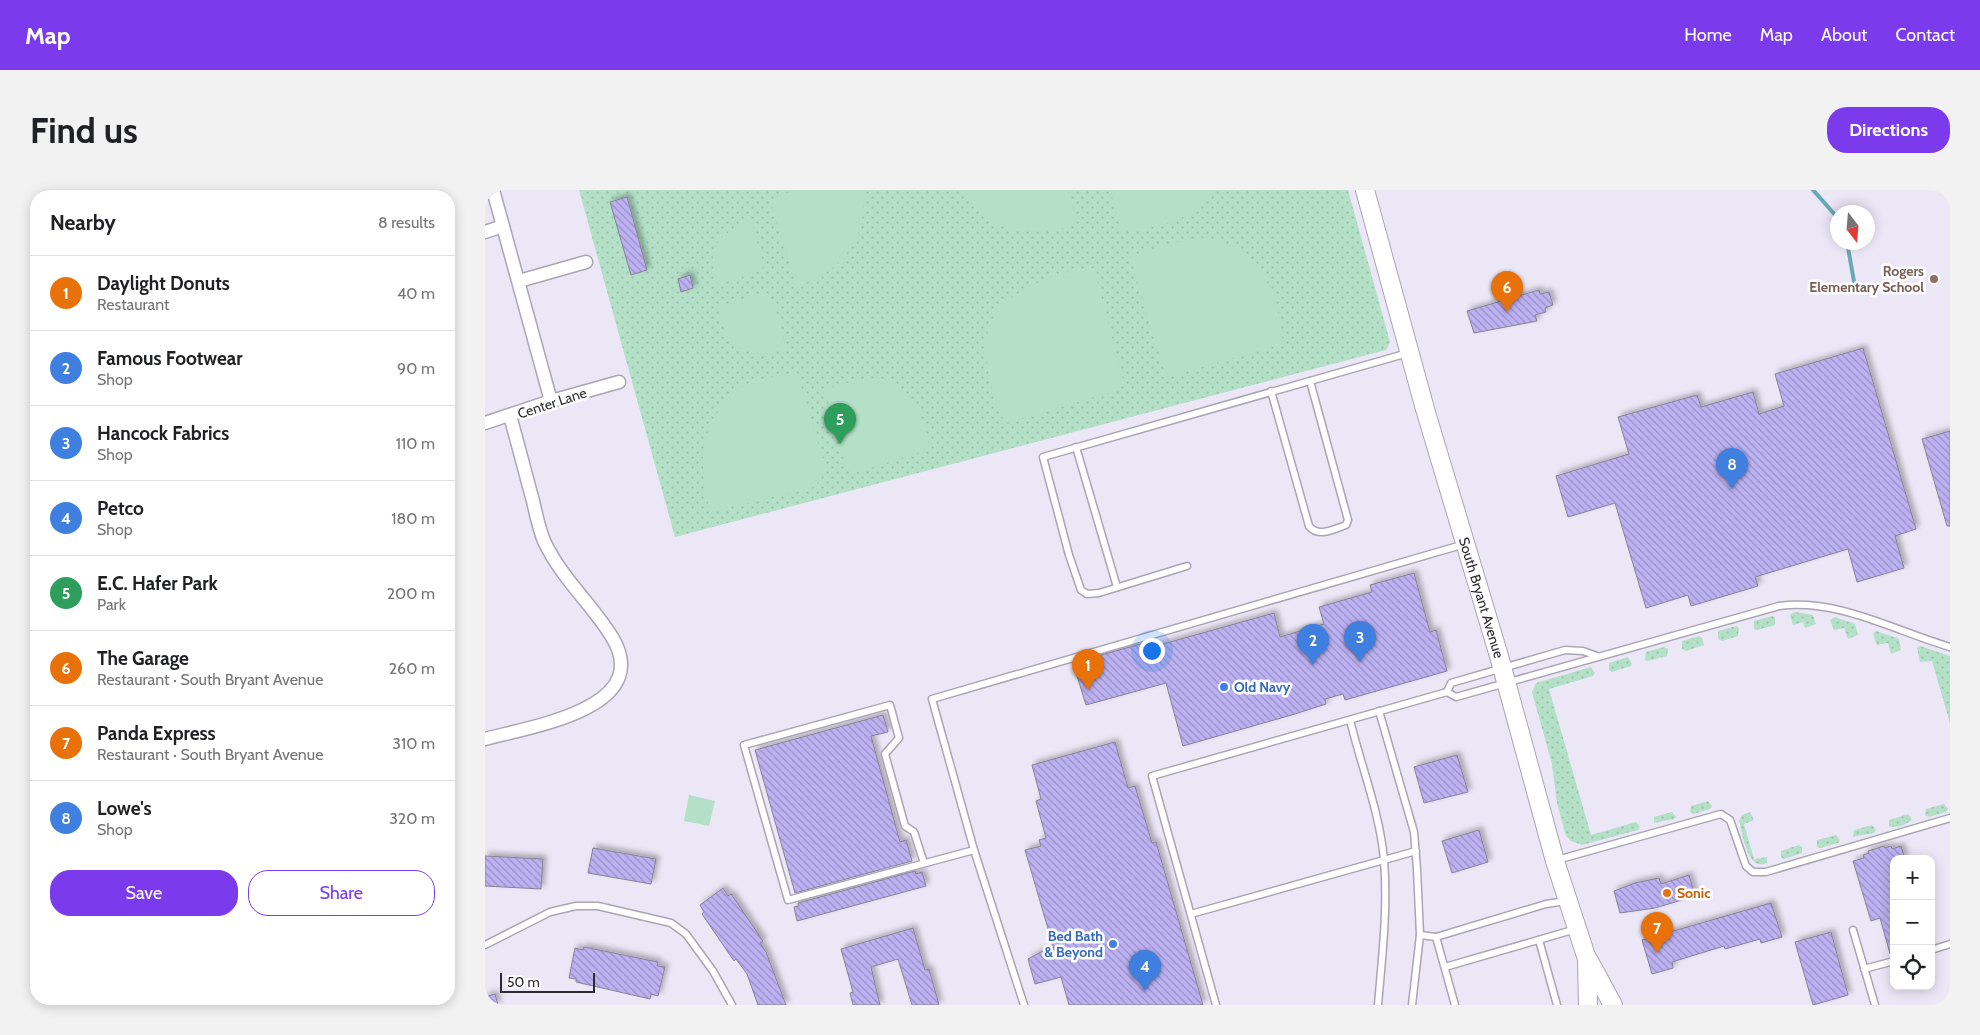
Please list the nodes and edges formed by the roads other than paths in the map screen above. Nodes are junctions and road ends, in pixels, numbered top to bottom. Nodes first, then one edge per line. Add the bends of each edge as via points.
1 (493, 190) edge
2 (1365, 190) edge
3 (503, 226) junction
4 (485, 232) edge
5 (586, 262) dead end
6 (519, 281) junction
7 (1410, 352) junction
8 (1310, 381) junction
9 (619, 382) dead end
10 (1271, 392) junction
11 (551, 401) junction
12 (510, 416) junction
13 (485, 423) edge
14 (1076, 447) junction
15 (1466, 543) junction
16 (1187, 566) dead end
17 (1117, 587) junction
18 (1950, 647) edge
19 (1598, 656) junction
20 (1503, 676) junction
21 (1447, 692) junction
22 (1379, 711) junction
23 (1350, 720) junction
24 (485, 739) edge
25 (1950, 818) edge
26 (973, 850) junction
27 (1416, 851) junction
28 (1384, 859) junction
29 (1555, 860) junction
30 (924, 863) junction
31 (1568, 901) junction
32 (1191, 914) junction
33 (1577, 929) junction
34 (1853, 930) dead end
35 (1420, 935) junction
36 (1436, 937) junction
37 (1539, 940) junction
38 (1950, 944) edge
39 (485, 945) edge
40 (1935, 949) edge
41 (1587, 959) junction
42 (1890, 962) edge
43 (1445, 967) junction
44 (1864, 969) junction
45 (732, 1005) edge
46 (1024, 1005) edge
47 (1216, 1005) edge
48 (1378, 1005) edge
49 (1412, 1005) edge
50 (1455, 1005) edge
51 (1557, 1005) edge
52 (1588, 1005) edge
53 (1613, 1005) edge
54 (1875, 1005) edge

1 - 3 street
2 - 7 main road, South Bryant Avenue
3 - 4 street
3 - 6 street
5 - 6 street
6 - 11 street
7 - 8 lane
7 - 15 main road, South Bryant Avenue
8 - 10 lane
8 - 10 lane via 1348,520 1346,525 1320,533 1309,526
9 - 11 street, Center Lane
10 - 14 lane
11 - 12 street, Center Lane
12 - 13 street, Center Lane
12 - 24 street via 543,540 566,580 613,639 621,661 620,674 613,688 583,712
14 - 17 lane
14 - 17 lane via 1043,457 1069,555 1081,590 1087,594
15 - 20 main road, South Bryant Avenue
15 - 26 lane via 932,699
16 - 17 lane
18 - 19 lane via 1834,609 1797,604 1770,608
19 - 20 lane
19 - 20 lane via 1565,650
20 - 21 lane via 1456,697
20 - 21 lane via 1451,683
20 - 29 main road, South Bryant Avenue
21 - 22 lane
22 - 23 lane
22 - 27 lane
23 - 28 lane
23 - 32 lane via 1152,776
25 - 29 lane via 1766,872 1753,872 1745,866 1730,820 1721,814
26 - 30 lane
26 - 46 lane
27 - 28 lane
27 - 35 lane
28 - 32 lane
28 - 48 lane via 1385,934
29 - 31 main road, South Bryant Avenue
30 - 30 lane via 788,900 744,745 890,705 899,738 885,754 905,826 914,832
31 - 33 main road, South Bryant Avenue
31 - 36 lane via 1546,904
32 - 47 lane
33 - 37 lane
33 - 41 main road, South Bryant Avenue
34 - 44 lane
35 - 36 lane
35 - 49 lane
36 - 43 lane
37 - 43 lane
37 - 51 lane
38 - 40 lane
39 - 45 lane via 537,917 576,906 598,906 671,923 686,934 713,971
41 - 52 main road, South Bryant Avenue
41 - 53 main road
42 - 44 lane
43 - 50 lane
44 - 54 lane

